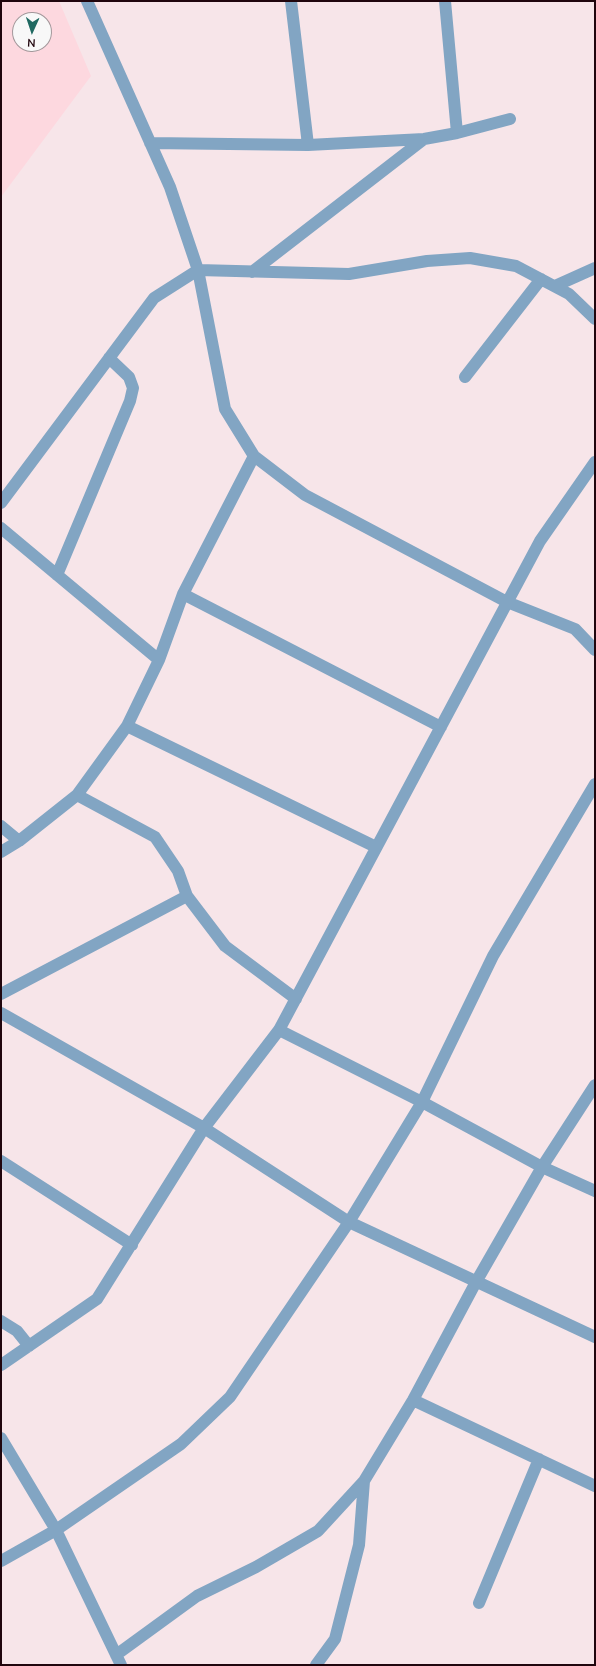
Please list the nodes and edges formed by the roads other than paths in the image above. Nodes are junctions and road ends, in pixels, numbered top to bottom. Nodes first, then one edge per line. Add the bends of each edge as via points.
1 (87, 1) edge
2 (291, 1) edge
3 (445, 1) edge
4 (510, 119) dead end
5 (457, 133) junction
6 (424, 139) junction
7 (150, 143) junction
8 (308, 145) junction
9 (595, 268) edge
10 (198, 270) junction
11 (252, 272) junction
12 (541, 279) junction
13 (555, 286) junction
14 (595, 319) edge
15 (109, 358) junction
16 (465, 377) dead end
17 (254, 456) junction
18 (595, 462) edge
19 (1, 503) edge
20 (1, 528) edge
21 (57, 575) junction
22 (183, 594) junction
23 (507, 602) junction
24 (595, 650) edge
25 (159, 660) junction
26 (127, 726) junction
27 (441, 727) junction
28 (595, 784) edge
29 (77, 795) junction
30 (1, 826) edge
31 (19, 841) junction
32 (376, 847) junction
33 (1, 852) edge
34 (187, 896) junction
35 (1, 994) edge
36 (296, 999) junction
37 (1, 1013) edge
38 (279, 1030) junction
39 (595, 1085) edge
40 (422, 1102) junction
41 (204, 1128) junction
42 (1, 1161) edge
43 (542, 1167) junction
44 (595, 1191) edge
45 (349, 1222) junction
46 (132, 1245) junction
47 (476, 1282) junction
48 (1, 1320) edge
49 (595, 1337) edge
50 (29, 1346) junction
51 (1, 1365) edge
52 (413, 1400) junction
53 (1, 1438) edge
54 (539, 1459) junction
55 (364, 1481) junction
56 (595, 1486) edge
57 (56, 1530) junction
58 (1, 1561) edge
59 (479, 1603) dead end
60 (118, 1660) edge
61 (316, 1665) edge

1 - 7 street
2 - 8 street
3 - 5 street
4 - 5 street
5 - 6 street
6 - 8 street
6 - 11 street
7 - 8 street
7 - 10 street via 170,186
9 - 13 street
10 - 11 street
10 - 15 street via 154,298
10 - 17 street via 225,409
11 - 12 street via 349,274 426,261 470,258 516,266
12 - 13 street
12 - 16 street
13 - 14 street via 569,294
15 - 19 street
15 - 21 street via 129,377 133,388 130,401
17 - 22 street
17 - 23 street via 304,495
18 - 23 street via 540,541
20 - 21 street
21 - 25 street
22 - 25 street
22 - 27 street
23 - 24 street via 575,629
23 - 27 street
25 - 26 street
26 - 29 street
26 - 32 street
27 - 32 street
28 - 40 street via 493,956
29 - 31 street
29 - 34 street via 155,837 178,871
30 - 31 street
31 - 33 street
32 - 36 street
34 - 35 street
34 - 36 street via 225,946
36 - 38 street
37 - 41 street
38 - 40 street
38 - 41 street
39 - 43 street
40 - 43 street
40 - 45 street
41 - 45 street
41 - 46 street
42 - 46 street
43 - 44 street
43 - 47 street
45 - 47 street
45 - 57 street via 230,1397 181,1444
46 - 50 street via 97,1299
47 - 49 street
47 - 52 street
48 - 50 street via 16,1331
50 - 51 street
52 - 54 street
52 - 55 street
53 - 57 street
54 - 56 street
54 - 59 street
55 - 60 street via 318,1531 256,1567 197,1596
55 - 61 street via 359,1545 335,1639
57 - 58 street
57 - 60 street

